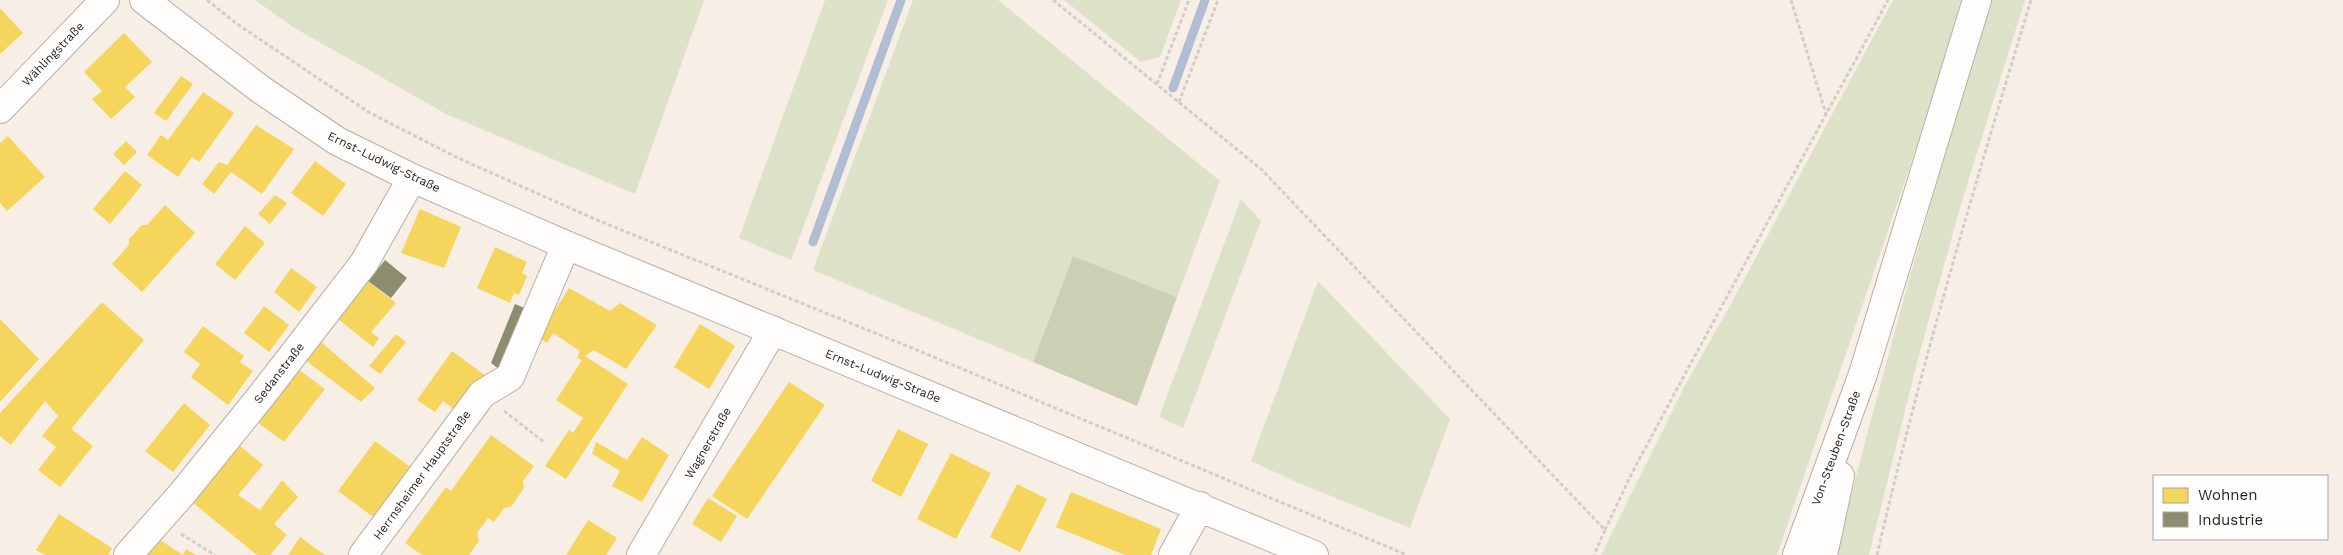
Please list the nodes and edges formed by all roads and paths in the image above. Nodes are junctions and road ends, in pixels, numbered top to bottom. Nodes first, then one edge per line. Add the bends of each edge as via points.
1 (105, 0) edge
2 (144, 0) edge
3 (207, 0) edge
4 (1053, 0) edge
5 (1189, 0) edge
6 (1218, 0) edge
7 (1791, 0) edge
8 (1888, 0) edge
9 (1978, 0) edge
10 (2031, 0) edge
11 (1157, 84) junction
12 (1179, 102) junction
13 (0, 108) edge
14 (1826, 114) junction
15 (412, 178) junction
16 (566, 245) junction
17 (773, 330) junction
18 (1863, 374) junction
19 (482, 394) junction
20 (544, 442) dead end
21 (1200, 506) junction
22 (158, 519) junction
23 (1605, 530) junction
24 (128, 555) edge
25 (216, 555) edge
26 (363, 555) edge
27 (641, 555) edge
28 (1174, 555) edge
29 (1314, 555) edge
30 (1407, 555) edge
31 (1594, 555) edge
32 (1796, 555) edge
33 (1823, 555) edge
34 (1877, 555) edge

1 - 13 street, Wählingstraße
2 - 15 street, Ernst-Ludwig-Straße via 260,89 337,141
3 - 30 path via 237,24 370,113 458,158 597,220 921,351
4 - 11 path
5 - 11 path
6 - 12 path
7 - 14 path
8 - 14 path
9 - 18 street
10 - 34 path via 1969,202
11 - 12 path
12 - 23 path via 1261,169
14 - 23 path via 1646,447
15 - 16 street, Ernst-Ludwig-Straße
15 - 22 street, Sedanstraße via 364,263 256,403
16 - 17 street, Ernst-Ludwig-Straße
16 - 19 street via 510,377
17 - 21 street, Ernst-Ludwig-Straße
17 - 27 street, Wagnerstraße
18 - 32 street, Von-Steuben-Straße
18 - 33 street, Von-Steuben-Straße
19 - 20 path
19 - 26 street, Herrnsheimer Hauptstraße
21 - 28 street
21 - 29 street, Ernst-Ludwig-Straße
22 - 24 street, Sedanstraße
22 - 25 path
23 - 31 path

